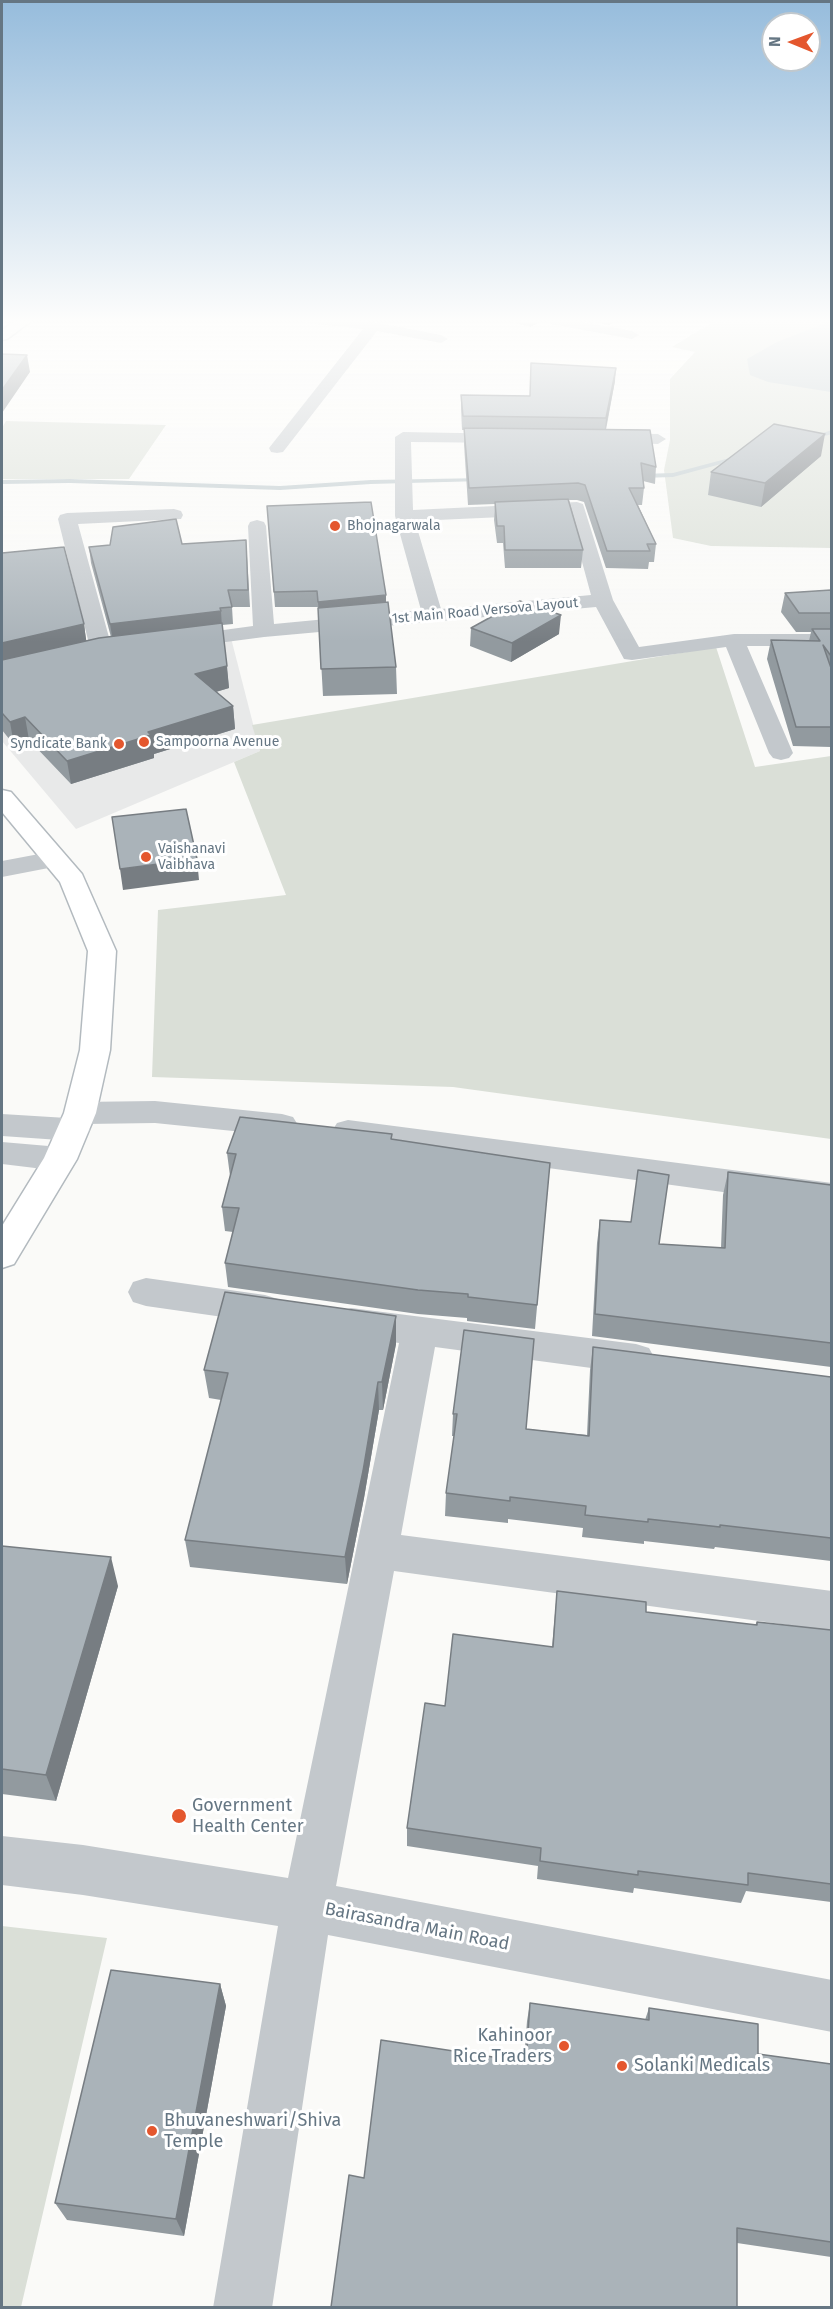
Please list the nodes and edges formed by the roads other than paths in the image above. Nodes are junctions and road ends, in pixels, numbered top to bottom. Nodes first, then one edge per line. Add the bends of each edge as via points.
1 (294, 427) edge
2 (531, 438) edge
3 (589, 438) edge
4 (658, 439) dead end
5 (277, 448) dead end
6 (174, 515) dead end
7 (404, 516) junction
8 (257, 526) dead end
9 (603, 600) junction
10 (433, 616) junction
11 (264, 632) junction
12 (734, 640) junction
13 (831, 640) edge
14 (160, 645) edge
15 (125, 649) edge
16 (781, 753) dead end
17 (2, 797) edge
18 (55, 859) junction
19 (2, 869) edge
20 (2, 1125) edge
21 (72, 1134) junction
22 (2, 1153) edge
23 (831, 1195) edge
24 (2, 1255) edge
25 (146, 1292) dead end
26 (420, 1331) junction
27 (667, 1363) edge
28 (377, 1550) junction
29 (831, 1611) edge
30 (2, 1860) edge
31 (307, 1906) junction
32 (831, 2006) edge
33 (242, 2307) edge

1 - 5 street
2 - 7 street via 403,437
3 - 4 street
6 - 15 street via 67,519 92,654
7 - 9 street via 577,508
7 - 10 street
8 - 11 street
9 - 10 street, 1st Main Road Versova Layout
9 - 12 street via 632,654
10 - 11 street, 1st Main Road Versova Layout
11 - 14 street, 1st Main Road Versova Layout
12 - 13 street
12 - 16 street
17 - 18 main road
18 - 19 street
18 - 21 main road via 73,880 102,951 95,1050
20 - 21 street
21 - 22 street
21 - 23 street via 155,1112 397,1136
21 - 24 main road
25 - 26 street
26 - 27 street
26 - 28 street
28 - 29 street
28 - 31 street
30 - 31 street, Bairasandra Main Road
31 - 32 street, Bairasandra Main Road
31 - 33 street

